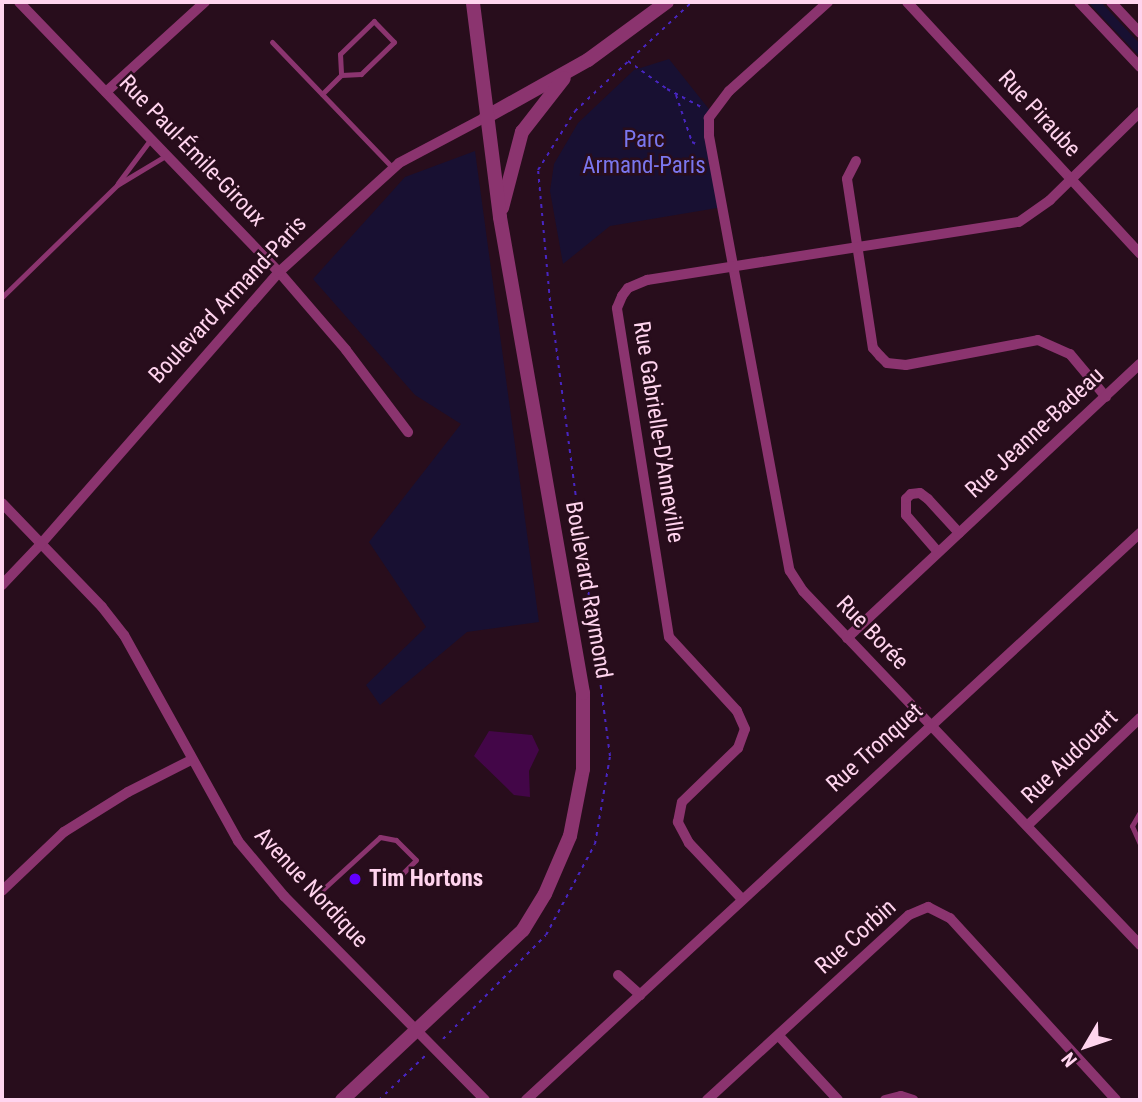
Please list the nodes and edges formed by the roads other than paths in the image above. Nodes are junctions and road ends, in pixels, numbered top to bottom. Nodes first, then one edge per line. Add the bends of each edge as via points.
1 (19, 2) edge
2 (205, 2) edge
3 (473, 2) edge
4 (666, 2) edge
5 (828, 2) edge
6 (907, 2) edge
7 (1079, 2) edge
8 (1111, 2) edge
9 (1140, 33) edge
10 (272, 42) dead end
11 (1140, 67) edge
12 (572, 70) junction
13 (341, 75) junction
14 (106, 92) junction
15 (321, 94) junction
16 (1140, 112) edge
17 (486, 117) junction
18 (152, 138) junction
19 (167, 155) junction
20 (856, 161) dead end
21 (393, 168) junction
22 (1071, 179) junction
23 (117, 186) junction
24 (500, 216) junction
25 (858, 247) junction
26 (1140, 254) edge
27 (734, 267) junction
28 (279, 272) junction
29 (2, 298) edge
30 (1140, 364) edge
31 (1106, 397) junction
32 (408, 432) dead end
33 (2, 503) edge
34 (959, 533) junction
35 (1140, 533) edge
36 (40, 545) junction
37 (938, 552) junction
38 (2, 584) edge
39 (847, 638) junction
40 (1140, 718) edge
41 (932, 724) junction
42 (191, 760) junction
43 (1140, 812) edge
44 (1028, 825) junction
45 (1140, 844) edge
46 (402, 874) dead end
47 (2, 891) edge
48 (741, 898) junction
49 (348, 921) dead end
50 (1140, 945) edge
51 (618, 975) dead end
52 (640, 995) junction
53 (417, 1031) junction
54 (779, 1036) junction
55 (342, 1100) edge
56 (485, 1100) edge
57 (526, 1100) edge
58 (707, 1100) edge
59 (838, 1100) edge
60 (885, 1100) edge
61 (913, 1100) edge
62 (1116, 1100) edge

1 - 14 street, Rue Paul-Émile-Giroux
2 - 14 street
3 - 17 street, Boulevard Raymond
4 - 12 street, Boulevard Armand-Paris
5 - 27 street via 729,91 712,113 709,136
6 - 22 street, Rue Piraube
7 - 11 street
8 - 9 street
10 - 15 lane
12 - 17 street, Boulevard Armand-Paris
12 - 24 street via 522,132
13 - 13 lane via 360,74 394,42 374,21 340,54
13 - 15 lane
14 - 18 street, Rue Paul-Émile-Giroux
15 - 21 lane
16 - 22 street, Rue Gabrielle-D'Anneville
17 - 21 street, Boulevard Armand-Paris
17 - 24 street, Boulevard Raymond
18 - 19 street, Rue Paul-Émile-Giroux
18 - 23 lane
19 - 23 lane
19 - 28 street, Rue Paul-Émile-Giroux
20 - 25 street via 847,179
21 - 28 street, Boulevard Armand-Paris
22 - 25 street, Rue Gabrielle-D'Anneville via 1019,222
22 - 26 street, Rue Piraube
23 - 29 lane
24 - 53 street, Boulevard Raymond via 583,693 583,769 570,836 523,930
25 - 27 street, Rue Gabrielle-D'Anneville
25 - 31 street via 873,348 887,363 906,365 1038,340 1069,354
27 - 39 street, Rue Borée via 790,570 803,591
27 - 48 street, Rue Gabrielle-D'Anneville via 636,284 622,296 617,308 669,636 737,711 745,729 738,748 682,802 678,822 689,842
28 - 32 street, Rue Paul-Émile-Giroux
28 - 36 street, Boulevard Armand-Paris
30 - 31 street, Rue Jeanne-Badeau
31 - 34 street, Rue Jeanne-Badeau
33 - 36 street, Avenue Nordique
34 - 37 street, Rue Jeanne-Badeau
34 - 37 street, Rue Jeanne-Badeau via 928,499 911,494 906,499 906,515
35 - 41 street, Rue Tronquet
36 - 38 street, Boulevard Armand-Paris
36 - 42 street, Avenue Nordique via 124,635
37 - 39 street, Rue Jeanne-Badeau
39 - 41 street, Rue Borée
40 - 44 street, Rue Audouart
41 - 44 street, Rue Borée
41 - 48 street, Rue Tronquet
42 - 47 street via 64,832
42 - 53 street, Avenue Nordique via 238,841 284,896
43 - 45 lane via 1132,826
44 - 50 street, Rue Borée
46 - 49 lane via 416,860 396,841 380,837 320,892
48 - 52 street, Rue Tronquet
51 - 52 street
52 - 57 street, Rue Tronquet
53 - 55 street, Boulevard Raymond
53 - 56 street, Avenue Nordique
54 - 58 street, Rue Corbin
54 - 59 street
54 - 62 street, Rue Corbin via 909,915 929,907 950,918
60 - 61 street via 901,1096

